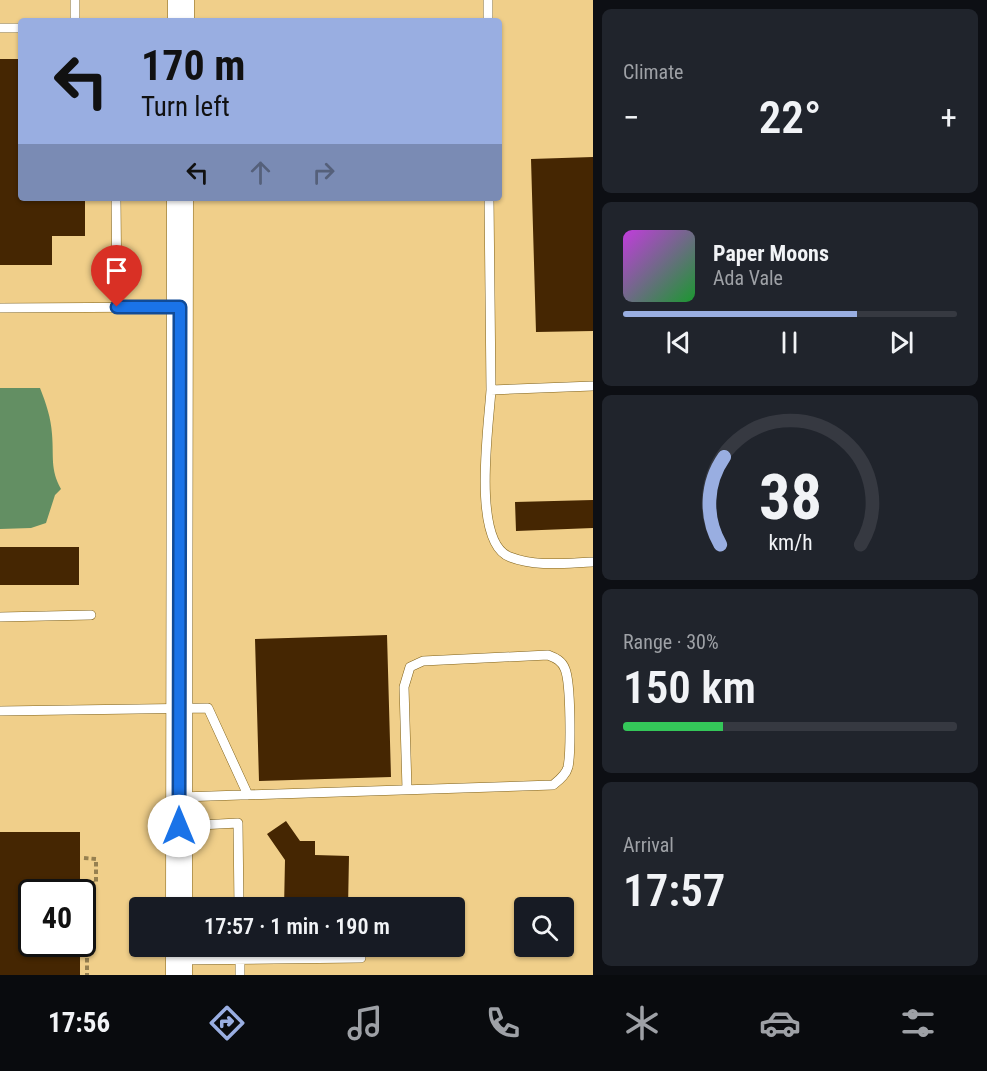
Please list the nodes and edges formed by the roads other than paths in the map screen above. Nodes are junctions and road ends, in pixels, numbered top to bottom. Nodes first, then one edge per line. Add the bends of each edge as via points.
1 (75, 0) edge
2 (181, 0) edge
3 (488, 0) edge
4 (75, 18) edge
5 (181, 18) edge
6 (488, 18) edge
7 (0, 28) edge
8 (18, 28) edge
9 (116, 201) edge
10 (180, 201) edge
11 (489, 201) edge
12 (117, 307) junction
13 (180, 307) junction
14 (0, 308) edge
15 (592, 386) edge
16 (491, 390) junction
17 (592, 562) edge
18 (91, 615) dead end
19 (0, 617) edge
20 (179, 708) junction
21 (0, 711) edge
22 (407, 789) junction
23 (248, 795) junction
24 (179, 798) junction
25 (179, 826) junction
26 (179, 897) edge
27 (239, 897) edge
28 (361, 958) dead end
29 (240, 959) junction
30 (179, 961) edge
31 (240, 975) edge

1 - 4 lane
2 - 5 street
3 - 6 lane
7 - 8 lane
9 - 12 lane
10 - 13 street
11 - 16 lane
12 - 13 lane
12 - 14 lane
13 - 20 street
15 - 16 lane
16 - 17 lane via 484,507 491,536 507,557 533,564
18 - 19 lane
20 - 21 lane
20 - 23 lane via 208,708
20 - 24 street
22 - 22 lane via 536,787 553,785 561,779 568,756 568,684 559,660 548,655 423,661 410,667 404,687
22 - 23 lane
23 - 24 lane
24 - 25 street
25 - 26 street
25 - 27 lane via 238,824
28 - 29 lane
29 - 30 lane
29 - 31 lane

